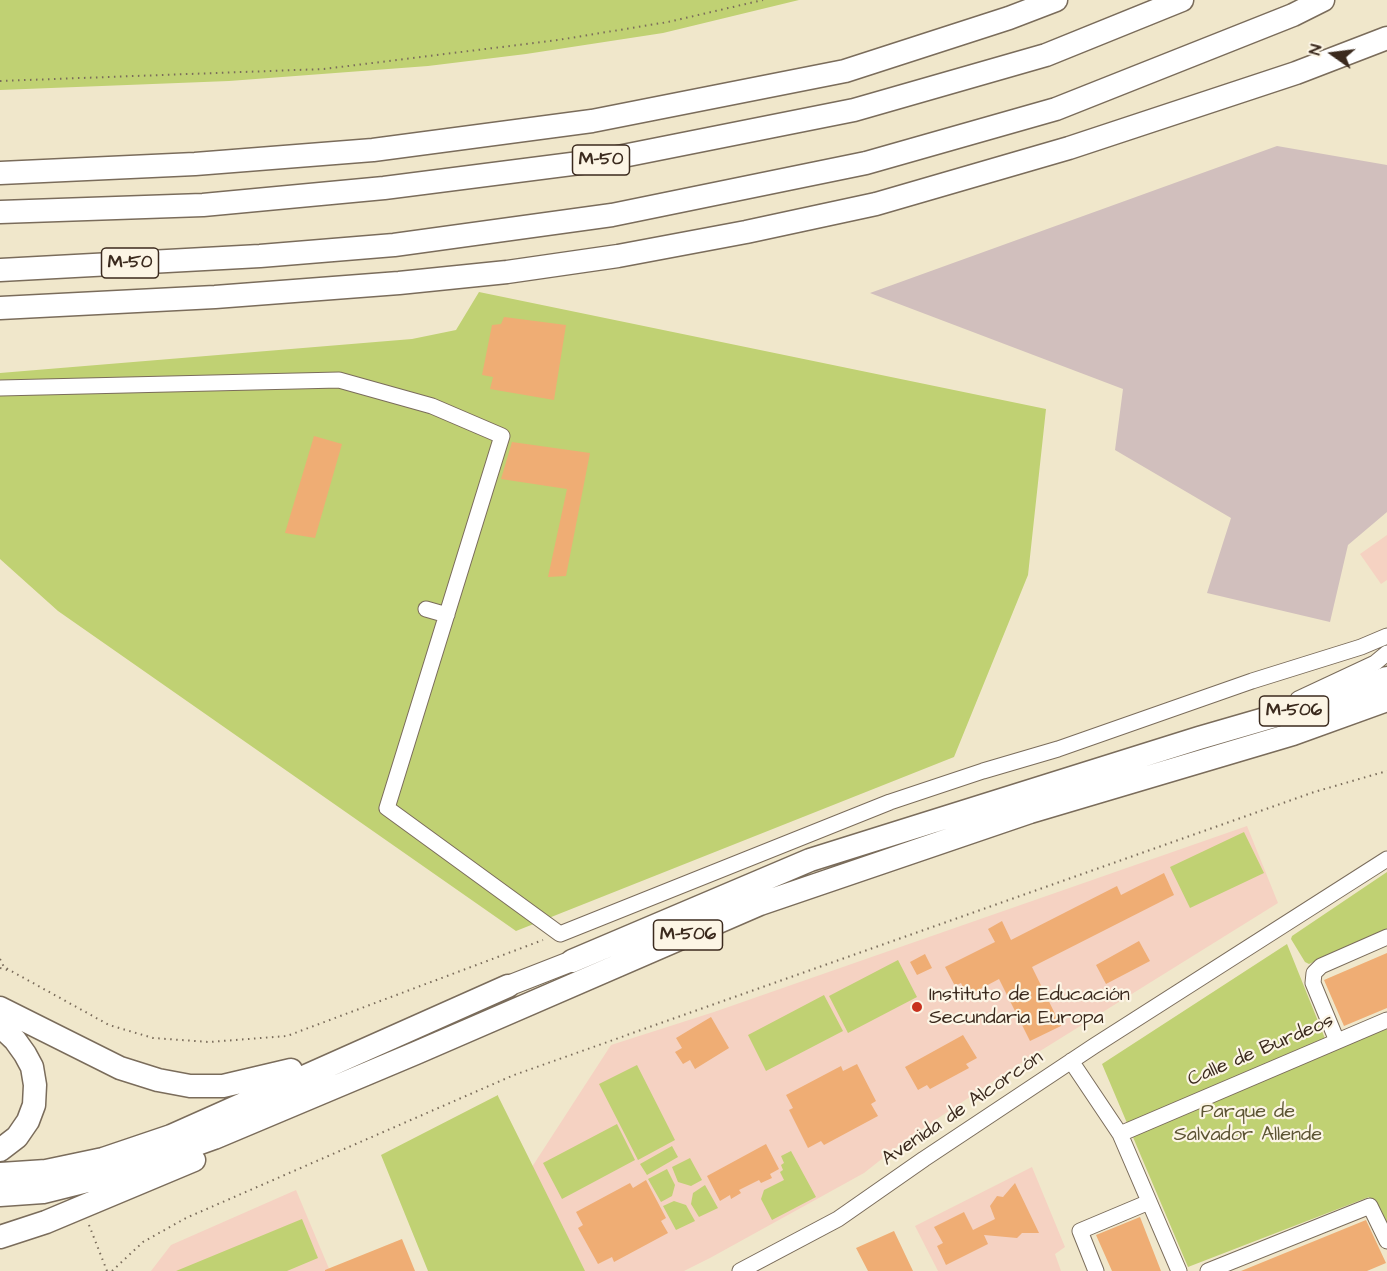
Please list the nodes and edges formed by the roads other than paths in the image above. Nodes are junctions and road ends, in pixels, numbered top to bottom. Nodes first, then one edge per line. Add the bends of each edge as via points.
1 (1056, 0) edge
2 (1182, 0) edge
3 (1323, 0) edge
4 (1387, 38) edge
5 (0, 173) edge
6 (0, 212) edge
7 (0, 270) edge
8 (0, 308) edge
9 (0, 388) edge
10 (426, 609) dead end
11 (447, 615) junction
12 (1387, 636) edge
13 (1387, 653) edge
14 (1387, 664) edge
15 (1387, 678) edge
16 (1298, 699) junction
17 (1387, 700) edge
18 (1387, 711) edge
19 (1317, 727) junction
20 (1199, 738) junction
21 (1387, 860) edge
22 (1387, 937) edge
23 (572, 961) joint
24 (508, 986) junction
25 (0, 1008) edge
26 (1387, 1020) edge
27 (0, 1026) edge
28 (1337, 1041) junction
29 (416, 1053) junction
30 (1071, 1061) junction
31 (1120, 1134) junction
32 (0, 1150) edge
33 (0, 1174) edge
34 (0, 1195) edge
35 (1149, 1202) junction
36 (0, 1237) edge
37 (1387, 1241) edge
38 (740, 1271) edge
39 (1096, 1271) edge
40 (1179, 1271) edge
41 (1208, 1271) edge

1 - 5 highway via 845,71 592,121 361,151
2 - 6 highway, M-50 via 1046,55 854,110 603,160 384,188 203,205
3 - 7 highway, M-50 via 1056,109 866,163 636,210 383,246
4 - 8 highway via 1296,73 1069,148 876,204 746,232 618,256 399,284
9 - 11 street via 339,380 432,406 502,436
10 - 11 street
11 - 12 street via 387,808 560,934 890,802
13 - 16 street via 1375,663
14 - 16 highway
15 - 20 highway, M-506
16 - 20 highway
17 - 19 highway, M-506
18 - 19 highway
19 - 29 highway, M-506 via 1030,812 760,904
20 - 23 highway, M-506 via 810,860
21 - 30 street, Avenida de Alcorcón
22 - 28 street via 1321,966 1314,973 1313,983
23 - 24 main road, M-506
24 - 25 highway, M-506 via 430,1011 284,1073 223,1086 190,1086 120,1068
24 - 33 highway, M-506 via 171,1136 103,1159 46,1171
26 - 28 street, Calle de Burdeos
27 - 32 highway via 25,1054 35,1085 28,1121 17,1137
28 - 31 street, Calle de Burdeos
29 - 34 highway, M-506 via 214,1138 111,1175 43,1192
29 - 36 highway via 220,1149 46,1222
30 - 31 street
30 - 38 street, Avenida de Alcorcón via 838,1220
31 - 35 street
35 - 39 street via 1080,1231
35 - 40 street
37 - 41 street via 1370,1206

